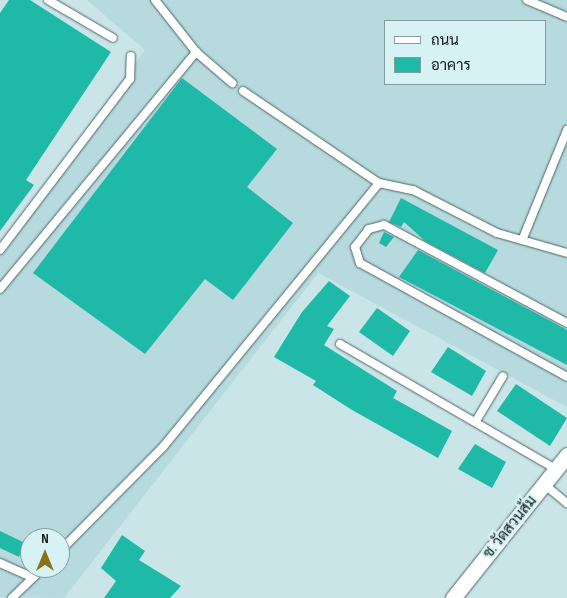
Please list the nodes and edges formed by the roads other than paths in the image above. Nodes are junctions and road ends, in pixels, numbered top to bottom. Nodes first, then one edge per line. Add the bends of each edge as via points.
1 (48, 0) edge
2 (155, 0) edge
3 (528, 0) edge
4 (567, 17) edge
5 (113, 38) dead end
6 (196, 52) junction
7 (131, 56) dead end
8 (232, 83) dead end
9 (243, 91) dead end
10 (567, 130) edge
11 (378, 183) junction
12 (523, 238) junction
13 (0, 250) edge
14 (567, 253) edge
15 (0, 289) edge
16 (567, 323) edge
17 (340, 344) dead end
18 (502, 376) dead end
19 (567, 377) edge
20 (476, 422) junction
21 (567, 456) edge
22 (556, 469) junction
23 (544, 484) junction
24 (567, 503) edge
25 (70, 541) edge
26 (0, 562) edge
27 (20, 572) edge
28 (33, 578) edge
29 (12, 598) edge
30 (453, 598) edge

1 - 5 lane
2 - 6 lane
3 - 4 lane
6 - 8 lane
6 - 15 lane
7 - 13 lane via 130,79
9 - 11 lane
10 - 12 lane
11 - 12 lane via 412,190 496,233
11 - 25 lane via 162,447
12 - 14 lane
16 - 19 lane via 384,225 369,229 355,247 360,263
17 - 20 lane
18 - 20 lane
20 - 22 lane
21 - 22 street, ซ. วัดสวนส้ม
22 - 23 street, ซ. วัดสวนส้ม
23 - 24 lane
23 - 30 street, ซ. วัดสวนส้ม
26 - 27 lane
28 - 29 lane

